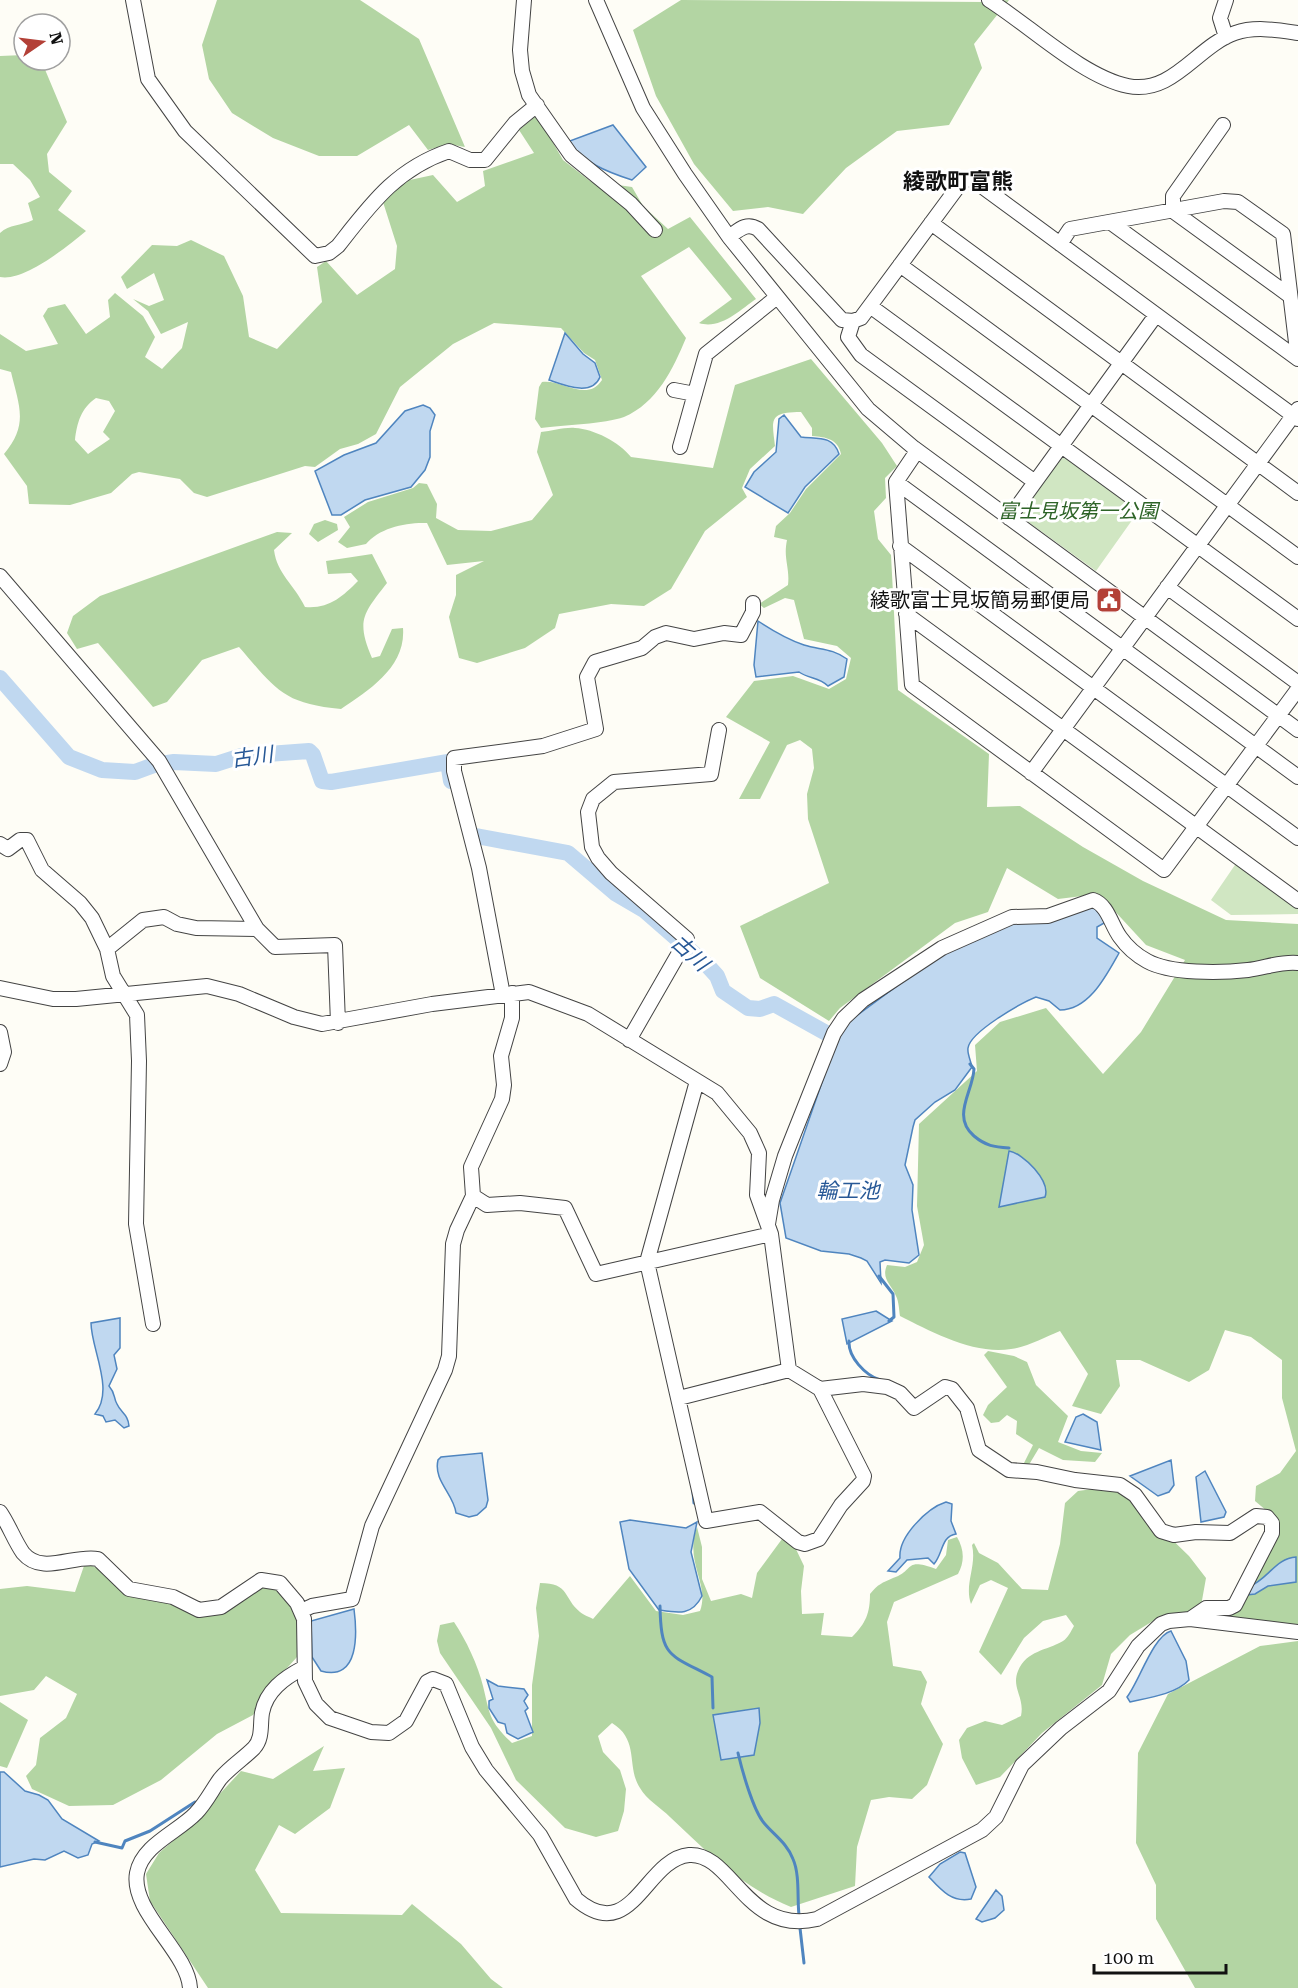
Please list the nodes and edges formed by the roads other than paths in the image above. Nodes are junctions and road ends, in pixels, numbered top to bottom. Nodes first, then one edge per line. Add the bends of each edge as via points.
1 (133, 0) edge
2 (524, 0) edge
3 (596, 0) edge
4 (989, 0) edge
5 (1016, 0) edge
6 (1226, 0) edge
7 (1007, 11) junction
8 (1298, 33) edge
9 (1226, 37) junction
10 (537, 105) junction
11 (1223, 125) dead end
12 (1173, 211) junction
13 (1110, 222) junction
14 (931, 223) junction
15 (655, 230) dead end
16 (729, 237) junction
17 (1060, 244) junction
18 (900, 264) junction
19 (1290, 296) junction
20 (777, 297) junction
21 (870, 306) junction
22 (1156, 315) junction
23 (853, 321) junction
24 (1121, 364) junction
25 (674, 390) dead end
26 (695, 394) junction
27 (1091, 405) junction
28 (1297, 415) edge
29 (1061, 446) junction
30 (680, 447) dead end
31 (917, 450) junction
32 (1258, 464) junction
33 (896, 482) junction
34 (1035, 482) junction
35 (1298, 493) edge
36 (1227, 505) junction
37 (1009, 518) junction
38 (1198, 545) junction
39 (900, 546) junction
40 (1298, 557) edge
41 (0, 576) edge
42 (1167, 587) junction
43 (753, 603) dead end
44 (906, 614) junction
45 (1145, 617) junction
46 (1298, 619) edge
47 (1122, 648) junction
48 (1298, 683) edge
49 (1093, 688) junction
50 (1298, 689) edge
51 (1278, 715) junction
52 (1063, 729) junction
53 (719, 730) dead end
54 (1298, 730) edge
55 (1256, 746) junction
56 (1031, 773) junction
57 (1298, 777) edge
58 (1227, 785) junction
59 (1196, 826) junction
60 (1298, 838) edge
61 (0, 844) edge
62 (1298, 901) edge
63 (257, 929) junction
64 (107, 950) junction
65 (1298, 963) edge
66 (0, 988) edge
67 (507, 994) junction
68 (124, 995) junction
69 (338, 1023) junction
70 (0, 1032) edge
71 (629, 1040) junction
72 (0, 1064) edge
73 (697, 1081) junction
74 (473, 1196) junction
75 (769, 1229) junction
76 (647, 1262) junction
77 (153, 1324) dead end
78 (789, 1370) junction
79 (820, 1389) junction
80 (678, 1398) junction
81 (0, 1512) edge
82 (301, 1611) junction
83 (1190, 1619) junction
84 (1298, 1632) edge
85 (303, 1668) junction
86 (190, 1988) edge

1 - 10 street via 148,79 169,110 184,131 315,256 338,246 379,194 413,167 449,151 470,160 485,160 515,123
2 - 10 street via 522,71 525,86
3 - 16 street via 644,108
4 - 7 street
5 - 7 street
6 - 9 street via 1221,18
7 - 9 street via 1092,70 1126,86 1161,83
8 - 9 street via 1246,30
10 - 15 street via 571,155 631,204
11 - 12 street via 1173,196
12 - 13 street
12 - 19 street
12 - 19 street via 1238,202 1283,234
13 - 17 street via 1070,229
13 - 19 street via 1298,360
14 - 17 street via 963,180 972,179
14 - 18 street
14 - 24 street
16 - 20 street
16 - 23 street via 744,226 758,229 842,320
17 - 22 street
18 - 21 street
18 - 27 street
20 - 26 street via 706,354
20 - 31 street via 868,410
21 - 23 street via 861,318
21 - 29 street
22 - 24 street
22 - 28 street
23 - 34 street via 848,337 861,355
24 - 27 street
24 - 32 street
25 - 26 street
26 - 30 street
27 - 29 street
27 - 36 street
28 - 32 street
29 - 34 street
29 - 38 street
31 - 33 street
31 - 37 street
32 - 35 street
32 - 36 street
33 - 39 street
33 - 47 street
34 - 37 street
36 - 38 street
36 - 40 street
37 - 45 street
38 - 42 street
38 - 46 street
39 - 44 street
39 - 49 street
41 - 63 street via 161,764
42 - 45 street
42 - 48 street
43 - 67 street via 753,612 741,635 724,633 694,639 666,633 642,648 595,662 587,677 596,729 543,746 454,758
44 - 52 street
44 - 56 street via 912,685
45 - 47 street
45 - 51 street
47 - 49 street
47 - 55 street
49 - 52 street
49 - 58 street
50 - 51 street
51 - 54 street
51 - 55 street
52 - 56 street
52 - 59 street
53 - 71 street via 711,774 614,782 593,799 588,812 592,847 598,858 687,939
55 - 57 street
55 - 58 street
56 - 59 street via 1164,870
58 - 59 street
58 - 60 street
59 - 62 street
61 - 64 street via 8,849 27,840 42,870 86,910
63 - 64 street via 196,928 164,917 143,920
63 - 69 street via 275,947 335,945
64 - 68 street via 113,976
65 - 75 street via 1249,970 1196,971 1157,965 1127,946 1100,903 1093,900 1048,916 1012,917 942,948 863,1000 844,1018 785,1156 772,1200
66 - 68 street via 53,999
67 - 69 street
67 - 71 street via 529,992 571,1007
67 - 74 street via 512,1018 501,1056 502,1099 471,1167
68 - 69 street via 207,986 316,1023
68 - 77 street via 137,1015 136,1224
70 - 72 street via 4,1052
71 - 73 street
73 - 75 street via 726,1101 755,1142 759,1153 757,1195
73 - 76 street
74 - 76 street via 487,1204 520,1203 565,1209 596,1274
74 - 82 street via 453,1244 448,1362 372,1527 352,1599
75 - 76 street
75 - 78 street
76 - 80 street
78 - 79 street
78 - 80 street
79 - 80 street via 864,1476 819,1539 805,1544 760,1512 706,1521
79 - 83 street via 862,1384 887,1387 900,1393 914,1408 945,1387 952,1389 967,1408 979,1450 989,1459 1009,1470 1120,1485 1135,1495 1156,1526 1167,1533 1230,1533 1256,1516 1267,1516 1272,1533 1235,1605 1206,1608
81 - 82 street via 33,1562 98,1559 129,1589 174,1597 206,1611 221,1607 261,1580 270,1579 280,1583
82 - 85 street
83 - 84 street
83 - 85 street via 1169,1620 1154,1629 1109,1691 1022,1765 996,1817 982,1830 825,1915 803,1922 755,1907 716,1866 696,1855 667,1865 626,1908 606,1912 584,1906 569,1888 540,1835 486,1770 446,1684 433,1679 427,1682 406,1721 399,1728 380,1734 322,1712 310,1693
85 - 86 street via 285,1677 266,1699 256,1745 222,1777 198,1811 150,1849 136,1875 142,1899

